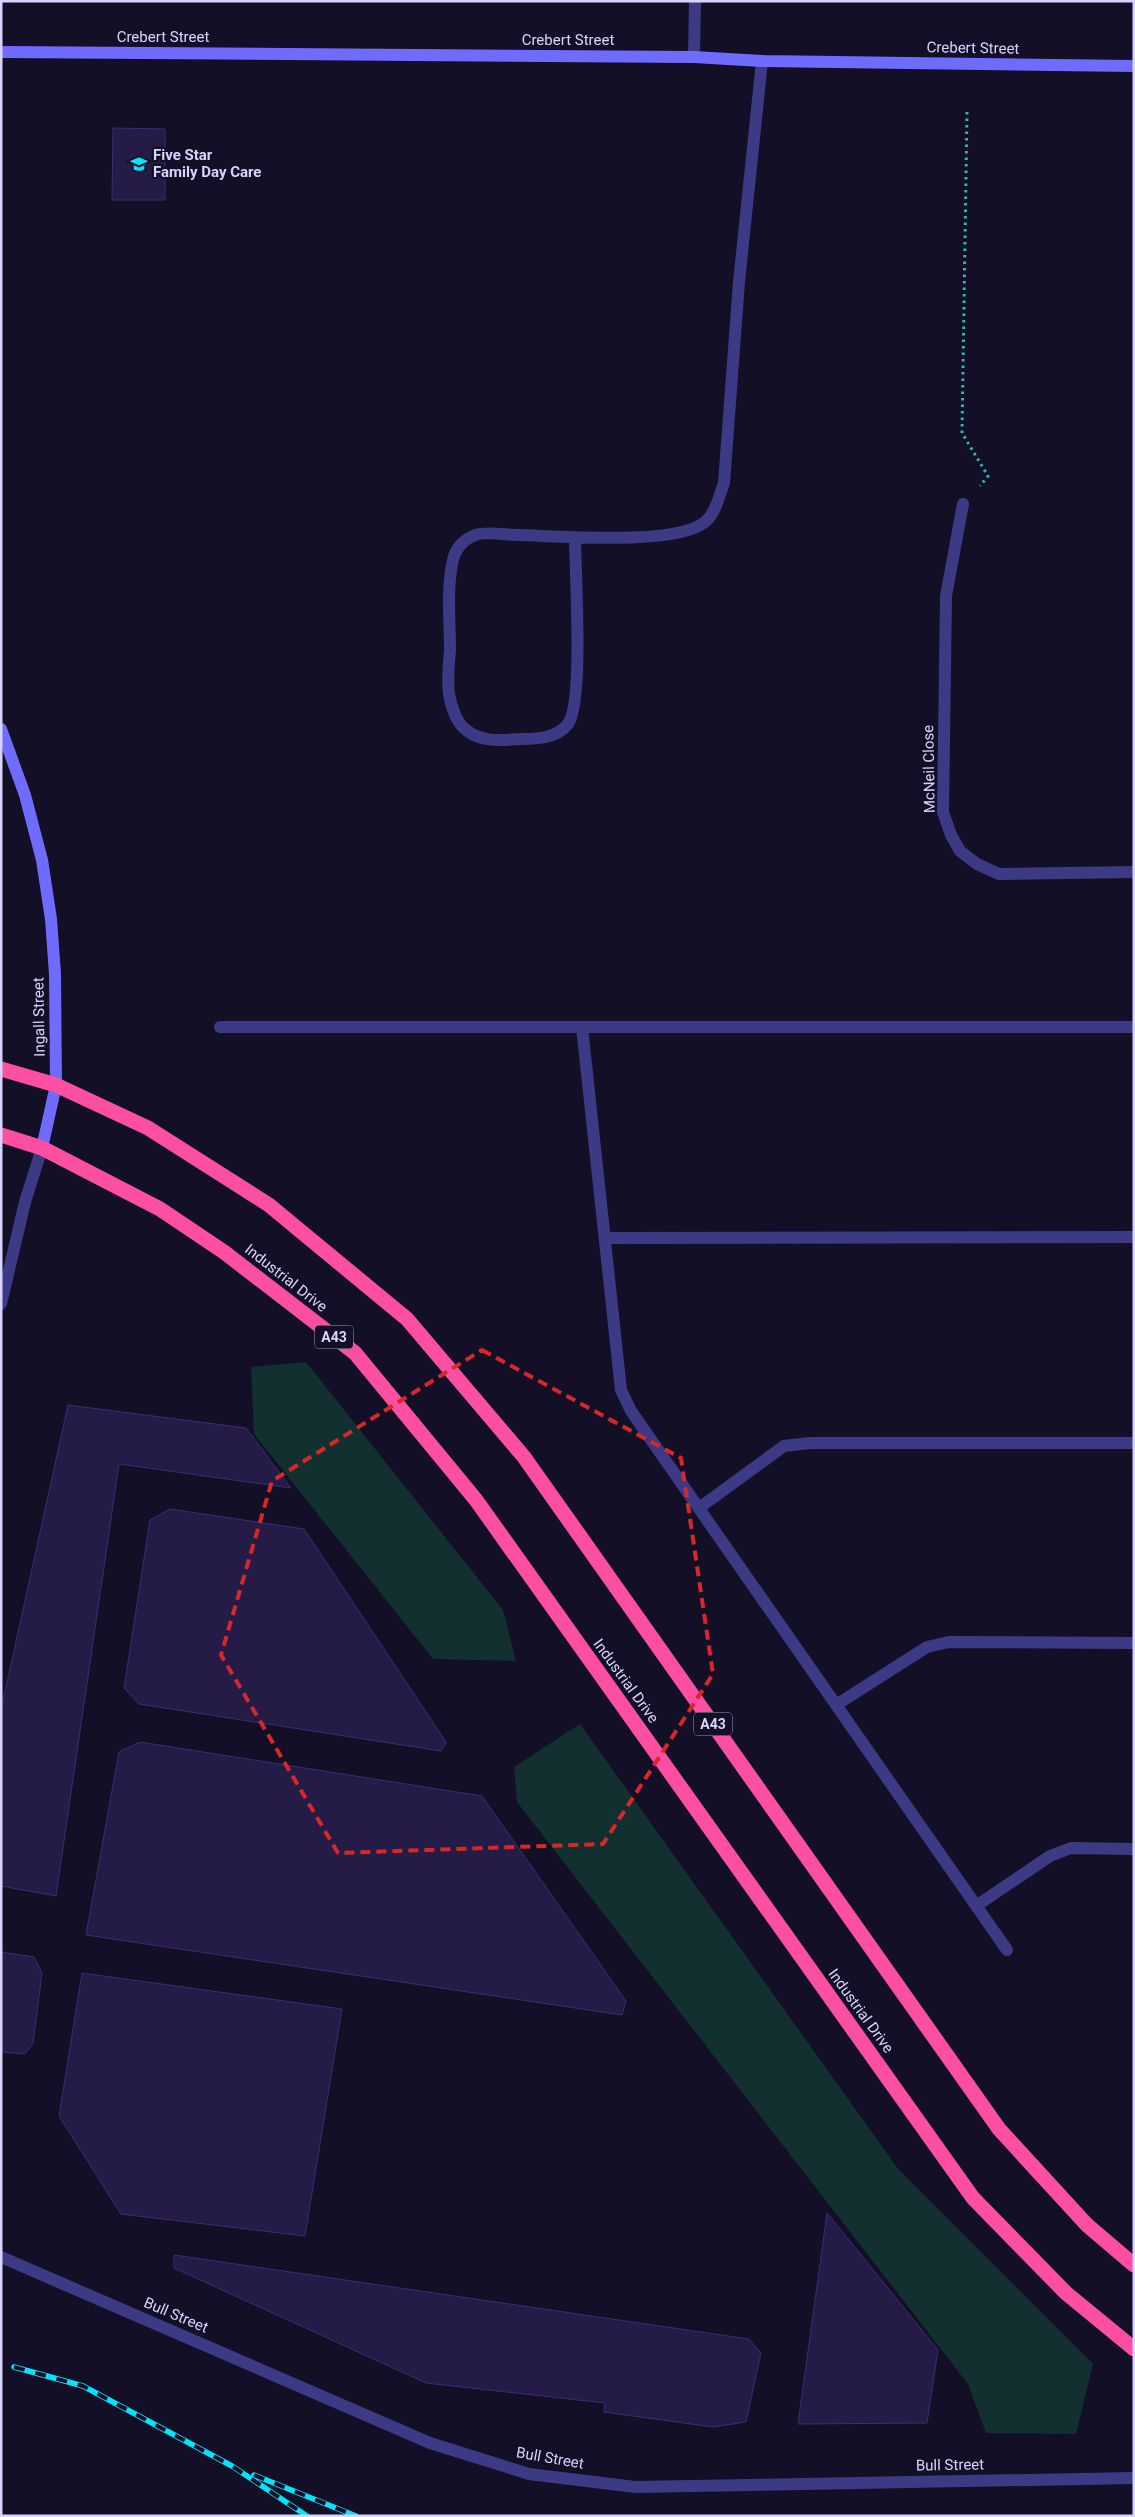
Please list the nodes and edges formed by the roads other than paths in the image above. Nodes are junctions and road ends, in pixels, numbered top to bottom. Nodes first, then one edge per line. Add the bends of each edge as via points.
1 (695, 1) edge
2 (1, 52) edge
3 (694, 57) junction
4 (762, 61) junction
5 (1134, 66) edge
6 (963, 504) road end
7 (575, 537) junction
8 (1, 729) edge
9 (1134, 872) edge
10 (220, 1027) dead end
11 (582, 1027) junction
12 (1134, 1027) edge
13 (1, 1069) edge
14 (56, 1085) junction
15 (1, 1135) edge
16 (42, 1148) junction
17 (1134, 1237) edge
18 (605, 1238) junction
19 (1, 1304) edge
20 (1134, 1443) edge
21 (699, 1508) junction
22 (1134, 1643) edge
23 (836, 1705) junction
24 (1134, 1849) edge
25 (976, 1906) junction
26 (1007, 1950) dead end
27 (1, 2257) edge
28 (1134, 2265) edge
29 (1134, 2349) edge
30 (1134, 2478) edge

1 - 3 street
2 - 3 street, Crebert Street
3 - 4 street, Crebert Street
4 - 5 street, Crebert Street
4 - 7 street via 739,282 724,483 716,506 706,521 688,530 608,538
6 - 9 street, McNeil Close via 946,596 943,812 951,835 960,851 977,864 1000,874
7 - 7 street via 477,534 461,542 451,580 449,693 464,729 475,735 489,740 545,738 568,725 574,714 577,684
8 - 14 street, Ingall Street via 25,795 42,860 55,974
10 - 11 street
11 - 12 street
11 - 18 street
13 - 14 highway, A43
14 - 16 street, Ingall Street
14 - 28 highway, A43 via 148,1128 269,1205 407,1319 524,1457 999,2129 1087,2225
15 - 16 highway, Industrial Drive / A43
16 - 19 street, Ingall Street via 25,1202
16 - 29 highway, Industrial Drive / A43 via 168,1215 224,1252 355,1353 476,1500 973,2198 1066,2294
17 - 18 street
18 - 21 street via 621,1390 631,1411
20 - 21 street via 784,1446
21 - 23 street
22 - 23 street via 949,1642 927,1647
23 - 25 street
24 - 25 street via 1071,1848 1050,1856
25 - 26 street
27 - 30 street, Bull Street via 430,2443 529,2474 634,2487

